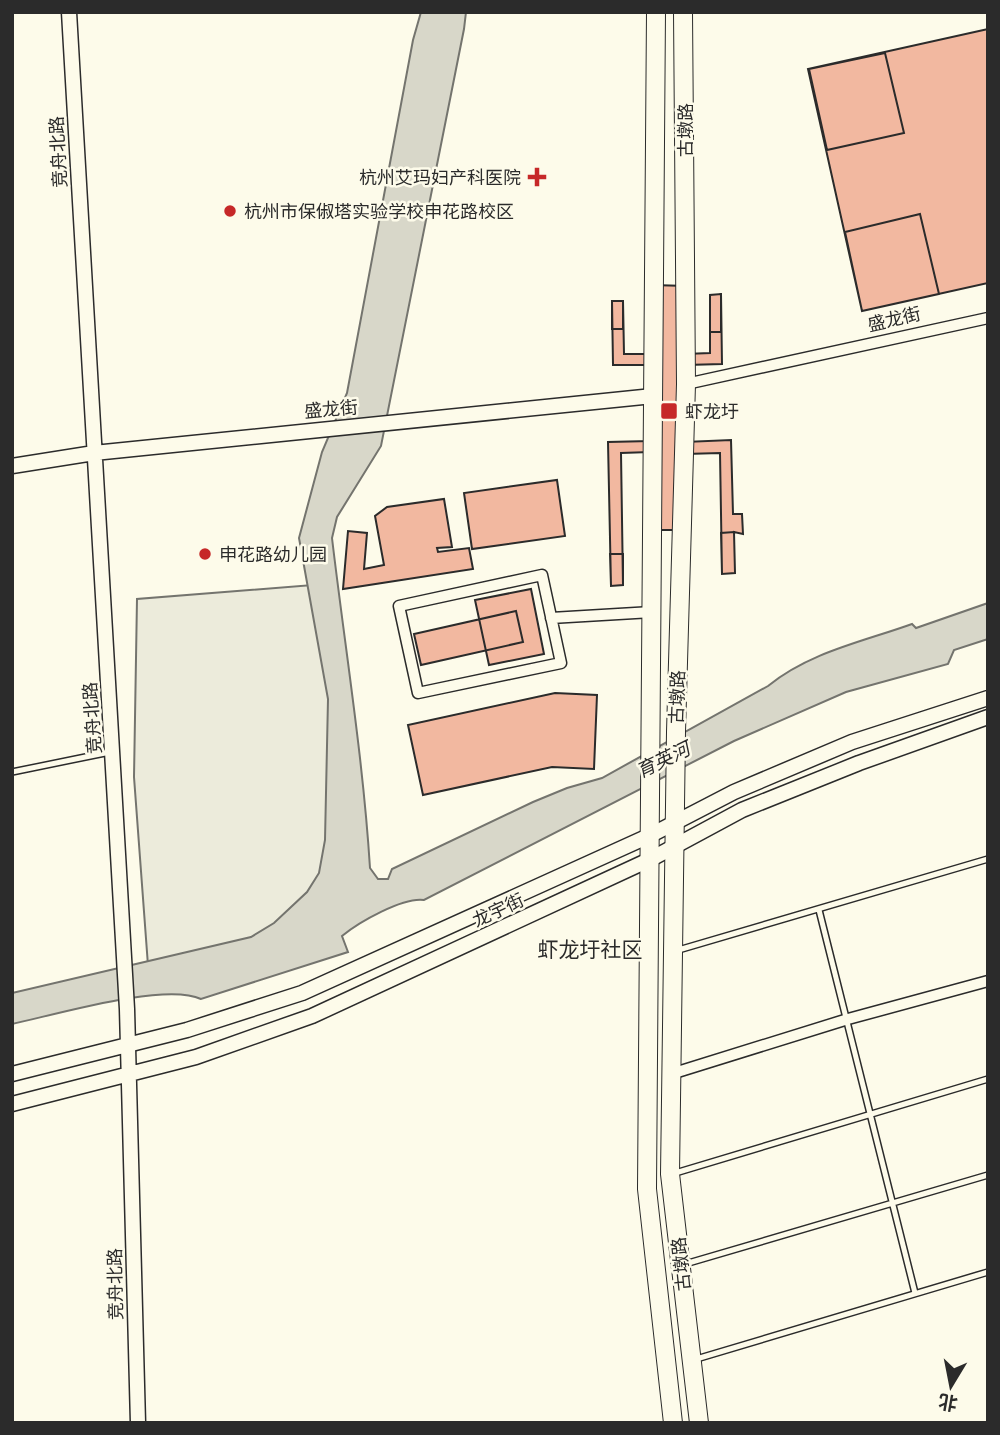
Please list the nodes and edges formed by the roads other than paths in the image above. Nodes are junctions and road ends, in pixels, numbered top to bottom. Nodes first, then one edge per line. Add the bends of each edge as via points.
1 (69, 12) edge
2 (656, 12) edge
3 (683, 12) edge
4 (988, 318) edge
5 (686, 384) junction
6 (653, 396) junction
7 (94, 453) junction
8 (12, 466) edge
9 (652, 612) junction
10 (551, 618) junction
11 (988, 698) edge
12 (988, 717) edge
13 (113, 751) junction
14 (12, 772) edge
15 (676, 821) junction
16 (651, 835) junction
17 (676, 844) junction
18 (651, 859) junction
19 (988, 859) edge
20 (819, 910) junction
21 (672, 951) junction
22 (988, 981) edge
23 (848, 1020) junction
24 (127, 1045) junction
25 (12, 1074) edge
26 (129, 1074) junction
27 (671, 1074) junction
28 (988, 1079) edge
29 (12, 1104) edge
30 (871, 1113) junction
31 (670, 1174) junction
32 (988, 1175) edge
33 (892, 1202) junction
34 (682, 1265) junction
35 (988, 1272) edge
36 (915, 1293) junction
37 (691, 1361) junction
38 (138, 1423) edge
39 (673, 1423) edge
40 (699, 1423) edge

1 - 7 street, 竞舟北路
2 - 6 main road, 古墩路
3 - 5 main road, 古墩路
4 - 5 street, 盛龙街
5 - 15 main road, 古墩路
6 - 7 street, 盛龙街
6 - 9 main road, 古墩路
7 - 8 street, 盛龙街
7 - 13 street, 竞舟北路
9 - 10 street
9 - 16 main road, 古墩路
10 - 10 street via 542,575 399,606 418,694 561,663
11 - 15 street, 龙宇街 via 852,742
12 - 17 street, 龙宇街 via 847,767 742,810
13 - 14 lane
13 - 24 street, 竞舟北路
15 - 16 street, 龙宇街
15 - 17 main road, 古墩路
16 - 18 main road, 古墩路
16 - 24 street, 龙宇街 via 302,993
17 - 18 street, 龙宇街
17 - 21 main road, 古墩路
18 - 26 street, 龙宇街 via 312,1016 196,1057
18 - 39 main road, 古墩路 via 647,1189
19 - 20 lane
20 - 21 lane
20 - 23 lane
21 - 27 main road, 古墩路
22 - 23 street
23 - 27 street
23 - 30 lane
24 - 25 street, 龙宇街
24 - 26 street, 竞舟北路
26 - 29 street, 龙宇街
26 - 38 street, 竞舟北路
27 - 31 main road, 古墩路
28 - 30 lane
30 - 31 lane
30 - 33 lane
31 - 34 main road, 古墩路
32 - 33 lane
33 - 34 lane
33 - 36 lane
34 - 37 main road, 古墩路
35 - 36 lane
36 - 37 lane
37 - 40 main road, 古墩路

